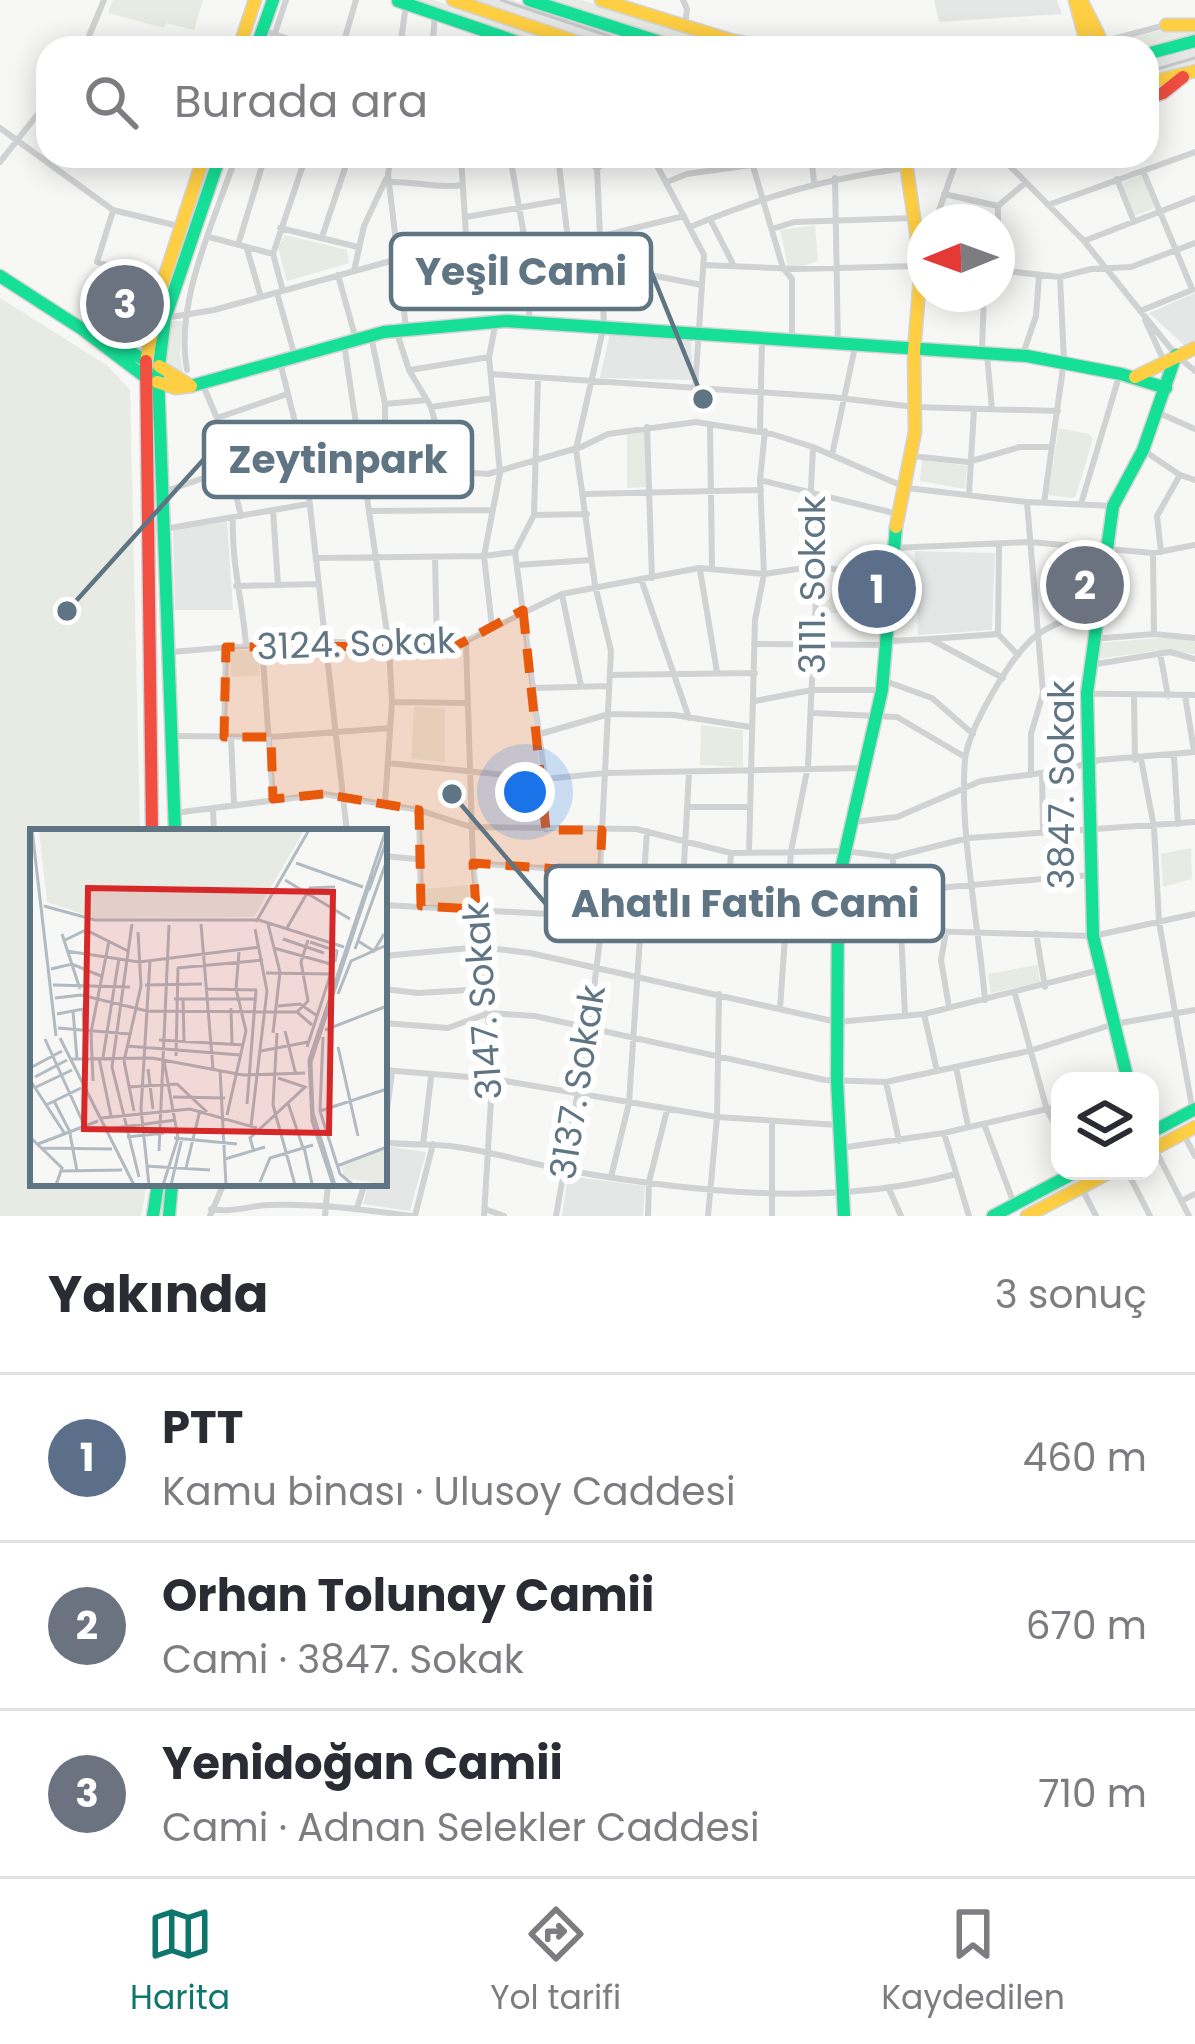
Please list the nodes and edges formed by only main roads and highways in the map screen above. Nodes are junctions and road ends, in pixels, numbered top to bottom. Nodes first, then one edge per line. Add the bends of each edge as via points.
1 (255, 0) edge
2 (273, 0) edge
3 (453, 0) edge
4 (529, 0) edge
5 (601, 0) edge
6 (1078, 0) edge
7 (400, 1) edge
8 (1195, 21) edge
9 (1166, 25) road end
10 (243, 36) edge
11 (265, 36) edge
12 (486, 36) edge
13 (560, 36) edge
14 (642, 36) edge
15 (711, 36) edge
16 (1086, 36) edge
17 (1195, 41) edge
18 (1159, 51) edge
19 (1190, 73) edge
20 (1159, 80) edge
21 (1159, 94) edge
22 (200, 168) edge
23 (215, 168) edge
24 (908, 168) edge
25 (912, 204) edge
26 (0, 276) edge
27 (918, 312) edge
28 (159, 318) junction
29 (82, 328) junction
30 (113, 341) junction
31 (1195, 348) edge
32 (914, 351) junction
33 (1170, 358) junction
34 (152, 363) junction
35 (1135, 377) junction
36 (151, 379) junction
37 (190, 386) junction
38 (1166, 388) junction
39 (157, 402) junction
40 (152, 829) edge
41 (175, 829) edge
42 (1126, 1072) edge
43 (1194, 1110) edge
44 (1159, 1128) edge
45 (1189, 1130) edge
46 (1159, 1145) edge
47 (1061, 1180) edge
48 (1095, 1180) edge
49 (158, 1186) edge
50 (172, 1186) edge
51 (1033, 1214) edge
52 (153, 1216) edge
53 (169, 1216) edge
54 (844, 1216) edge
55 (993, 1216) edge

1 - 10 main road
2 - 11 main road
3 - 13 main road
4 - 14 main road
5 - 15 main road
6 - 16 main road
7 - 12 main road
8 - 9 main road
17 - 18 main road
19 - 20 main road
19 - 21 main road
22 - 28 main road
23 - 28 main road
24 - 25 main road
26 - 29 main road
27 - 32 main road
28 - 30 main road via 140,338
28 - 34 main road
29 - 30 main road
29 - 36 main road
30 - 34 main road
31 - 33 main road
32 - 35 main road via 1022,356
32 - 37 main road via 497,319 401,329
32 - 54 main road via 912,456 888,579 883,685 838,884
33 - 35 main road
33 - 38 main road, 3847. Sokak
34 - 36 main road
34 - 37 main road
35 - 38 main road
36 - 37 main road
36 - 39 main road
36 - 40 main road
37 - 39 main road via 165,391
38 - 42 main road, 3847. Sokak via 1113,506 1087,693 1094,935
39 - 41 main road
43 - 44 main road
45 - 46 main road
47 - 55 main road
48 - 51 main road
49 - 52 main road
50 - 53 main road

